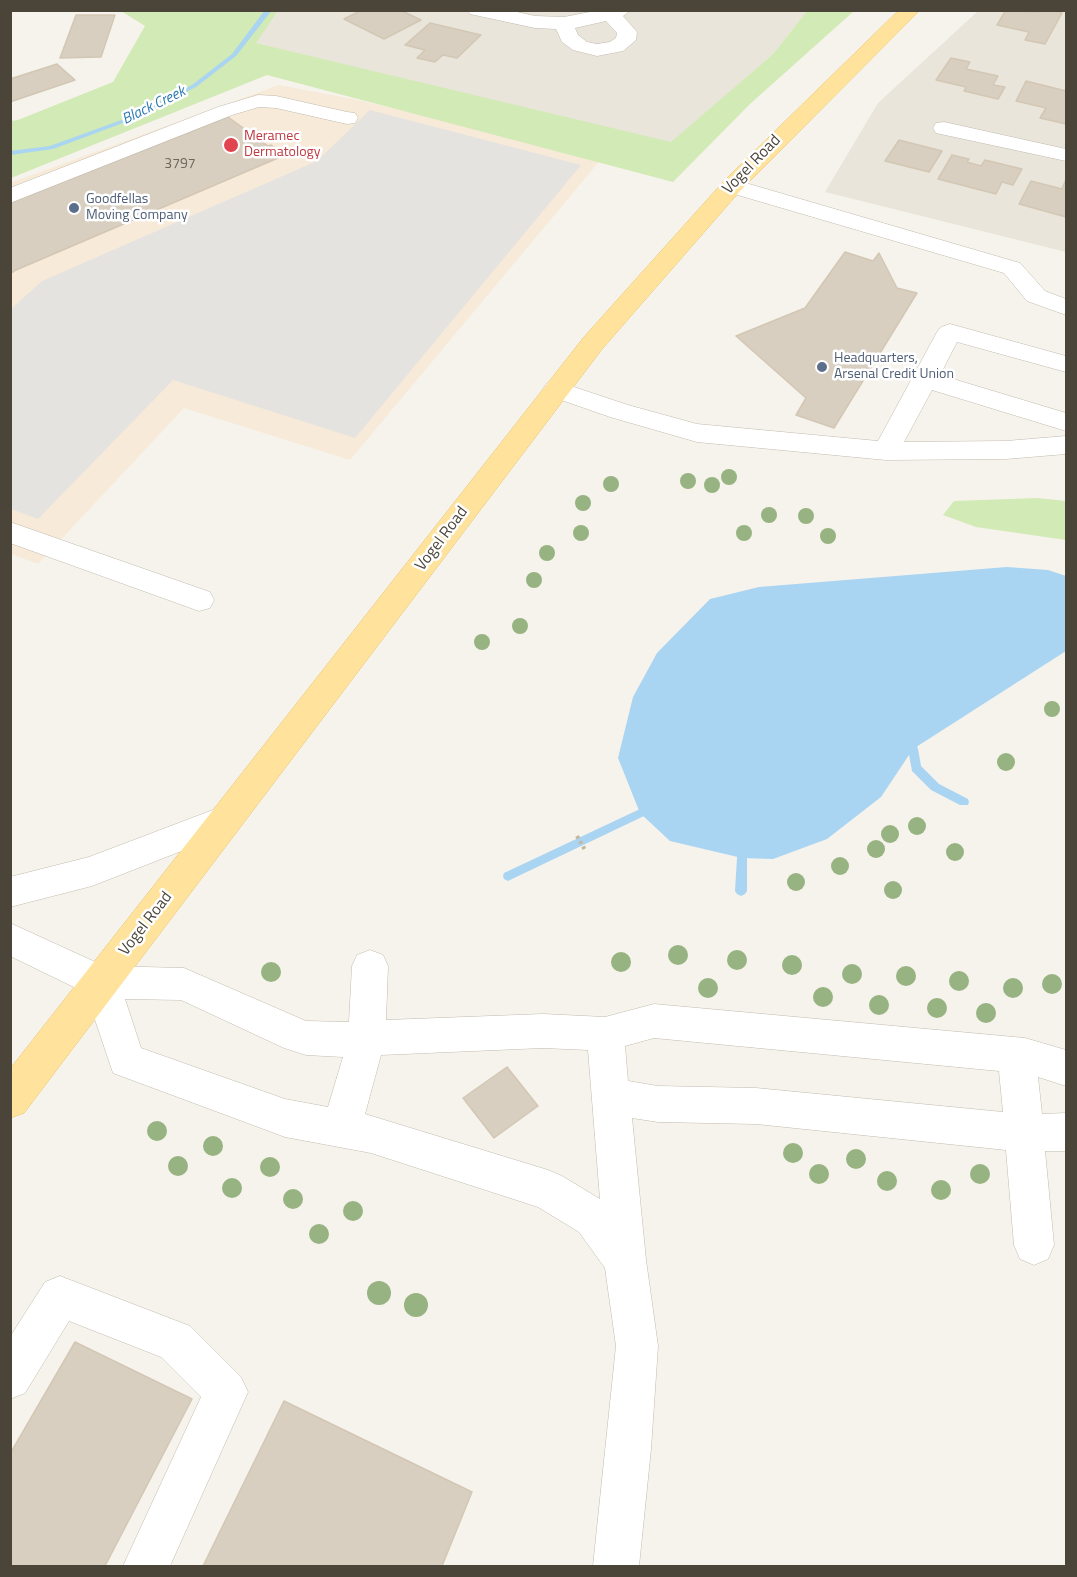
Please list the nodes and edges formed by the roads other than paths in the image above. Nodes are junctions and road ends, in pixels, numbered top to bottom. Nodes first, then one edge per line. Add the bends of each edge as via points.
1 (477, 10) edge
2 (911, 10) edge
3 (617, 13) edge
4 (564, 22) junction
5 (347, 118) dead end
6 (944, 128) dead end
7 (1066, 155) edge
8 (732, 186) junction
9 (10, 196) edge
10 (1066, 308) edge
11 (1066, 364) edge
12 (925, 379) junction
13 (556, 389) junction
14 (1066, 422) edge
15 (1066, 445) edge
16 (886, 451) junction
17 (10, 532) edge
18 (199, 600) dead end
19 (226, 819) junction
20 (10, 892) edge
21 (10, 939) edge
22 (370, 966) dead end
23 (101, 982) junction
24 (605, 1034) junction
25 (367, 1038) junction
26 (1017, 1056) junction
27 (1066, 1068) edge
28 (611, 1096) junction
29 (10, 1100) edge
30 (341, 1129) junction
31 (1066, 1132) edge
32 (1024, 1133) junction
33 (1034, 1245) dead end
34 (625, 1260) junction
35 (10, 1378) edge
36 (146, 1566) edge
37 (616, 1566) edge

1 - 4 street via 526,20
2 - 8 main road, Vogel Road
3 - 4 street
3 - 4 street via 627,32 626,40 616,47 597,50 580,46 569,38
5 - 9 street via 276,102 258,102 225,111
6 - 7 street
8 - 10 street via 1012,268 1036,297
8 - 13 main road, Vogel Road
11 - 12 street via 950,332
12 - 14 street
12 - 16 street
13 - 16 street via 697,433
13 - 19 main road, Vogel Road
15 - 16 street
17 - 18 street
19 - 20 street via 92,871
19 - 23 main road, Vogel Road
21 - 23 street
22 - 25 street
23 - 25 street via 184,984 306,1038
23 - 29 main road, Vogel Road
23 - 30 street via 126,1060 285,1118
24 - 25 street via 543,1031
24 - 26 street via 654,1021
24 - 28 street
25 - 30 street
26 - 27 street
26 - 32 street
28 - 32 street via 658,1104 756,1106
28 - 34 street
30 - 34 street via 371,1134 548,1190 593,1218
31 - 32 street
32 - 33 street
34 - 37 street via 637,1346
35 - 36 street via 60,1297 175,1341 226,1392

